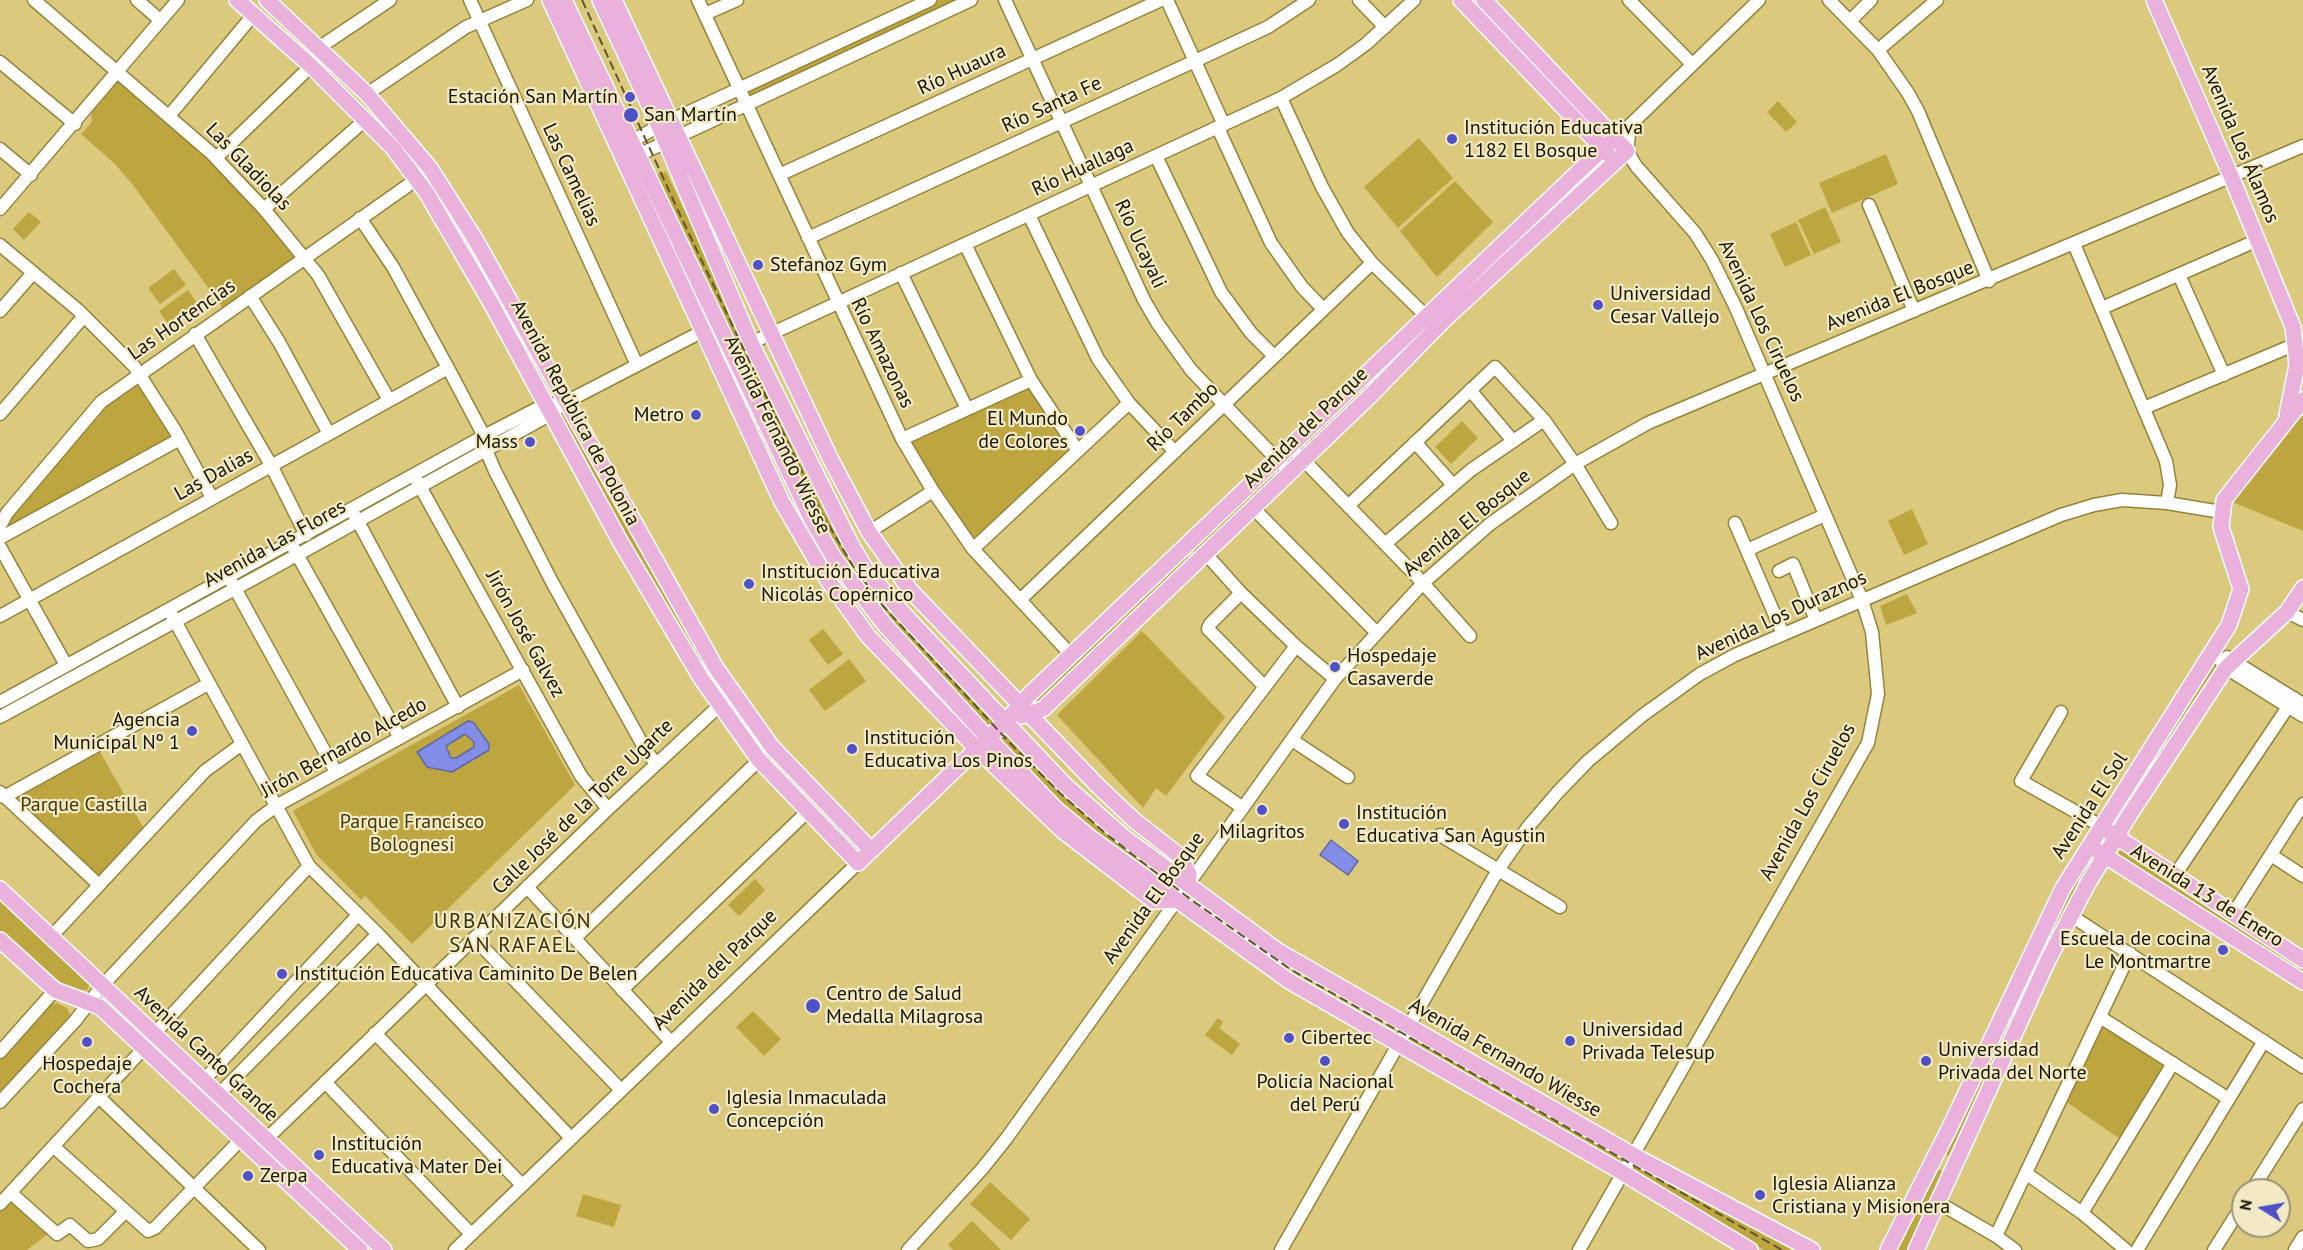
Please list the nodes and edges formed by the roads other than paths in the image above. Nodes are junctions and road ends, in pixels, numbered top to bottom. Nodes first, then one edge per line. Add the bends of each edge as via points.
1 (34, 0) edge
2 (137, 0) edge
3 (178, 0) edge
4 (237, 0) edge
5 (267, 0) edge
6 (390, 0) edge
7 (470, 0) edge
8 (527, 0) edge
9 (550, 0) edge
10 (564, 0) edge
11 (600, 0) edge
12 (614, 0) edge
13 (698, 0) edge
14 (737, 0) edge
15 (930, 0) edge
16 (971, 0) edge
17 (1005, 0) edge
18 (1161, 0) edge
19 (1167, 0) edge
20 (1309, 0) edge
21 (1359, 0) edge
22 (1414, 0) edge
23 (1461, 0) edge
24 (1484, 0) edge
25 (1629, 0) edge
26 (1759, 0) edge
27 (1830, 0) edge
28 (1871, 0) edge
29 (1937, 0) edge
30 (2154, 0) edge
31 (254, 14) junction
32 (705, 14) junction
33 (160, 20) junction
34 (480, 20) junction
35 (1850, 21) junction
36 (1385, 27) junction
37 (320, 48) junction
38 (1878, 50) junction
39 (1032, 59) junction
40 (1195, 61) junction
41 (0, 63) edge
42 (1692, 64) junction
43 (311, 66) junction
44 (117, 71) junction
45 (740, 88) junction
46 (367, 94) junction
47 (1281, 98) junction
48 (747, 104) junction
49 (169, 116) junction
50 (365, 120) junction
51 (1061, 122) junction
52 (665, 123) junction
53 (75, 124) junction
54 (1630, 126) junction
55 (1221, 127) junction
56 (1615, 137) junction
57 (672, 140) junction
58 (2303, 146) edge
59 (1602, 148) junction
60 (0, 149) edge
61 (628, 151) junction
62 (1627, 151) junction
63 (1156, 156) junction
64 (216, 158) junction
65 (1615, 162) junction
66 (1636, 166) junction
67 (31, 175) junction
68 (779, 175) junction
69 (2231, 176) junction
70 (417, 179) junction
71 (1091, 186) junction
72 (1869, 205) dead end
73 (0, 209) edge
74 (264, 209) junction
75 (1029, 215) junction
76 (1531, 216) junction
77 (360, 218) junction
78 (1542, 228) junction
79 (808, 238) junction
80 (2258, 240) junction
81 (965, 244) junction
82 (2074, 244) junction
83 (0, 245) edge
84 (305, 256) junction
85 (1372, 262) junction
86 (33, 273) junction
87 (901, 273) junction
88 (2179, 275) junction
89 (1989, 280) junction
90 (250, 296) junction
91 (837, 303) junction
92 (2286, 306) junction
93 (2102, 308) junction
94 (1323, 309) junction
95 (0, 311) edge
96 (1914, 311) junction
97 (84, 316) junction
98 (1426, 316) junction
99 (2303, 319) edge
100 (703, 330) junction
101 (195, 334) junction
102 (771, 334) junction
103 (751, 343) junction
104 (2296, 344) junction
105 (1274, 356) junction
106 (637, 365) junction
107 (448, 368) junction
108 (140, 373) junction
109 (1764, 373) junction
110 (2224, 375) junction
111 (1030, 380) junction
112 (1470, 390) junction
113 (389, 400) junction
114 (2303, 400) edge
115 (566, 402) junction
116 (1129, 403) junction
117 (1223, 406) junction
118 (2144, 408) junction
119 (549, 409) junction
120 (967, 409) junction
121 (0, 414) edge
122 (1544, 420) junction
123 (2286, 421) junction
124 (329, 434) junction
125 (484, 436) junction
126 (902, 439) junction
127 (180, 440) junction
128 (1513, 441) junction
129 (1415, 442) junction
130 (1290, 446) junction
131 (486, 450) junction
132 (1078, 451) junction
133 (1175, 452) junction
134 (1276, 459) junction
135 (1303, 459) junction
136 (1575, 464) junction
137 (271, 465) junction
138 (1289, 472) junction
139 (417, 481) junction
140 (1453, 485) junction
141 (933, 491) junction
142 (212, 498) junction
143 (2168, 503) junction
144 (1348, 506) junction
145 (1253, 507) junction
146 (351, 510) junction
147 (2221, 512) junction
148 (1825, 515) junction
149 (358, 521) junction
150 (1611, 523) dead end
151 (1735, 524) dead end
152 (0, 526) edge
153 (868, 532) junction
154 (306, 535) junction
155 (0, 538) edge
156 (291, 543) junction
157 (1385, 544) junction
158 (0, 548) edge
159 (973, 549) junction
160 (1747, 550) junction
161 (1206, 554) junction
162 (297, 555) junction
163 (1779, 571) dead end
164 (229, 577) junction
165 (1423, 583) junction
166 (2303, 588) edge
167 (235, 589) junction
168 (1241, 593) junction
169 (30, 599) junction
170 (1020, 600) junction
171 (1862, 600) junction
172 (2287, 612) junction
173 (172, 615) junction
174 (0, 616) edge
175 (1816, 620) junction
176 (2303, 620) edge
177 (1376, 632) junction
178 (1783, 634) junction
179 (1470, 636) dead end
180 (1296, 646) junction
181 (2214, 652) junction
182 (1071, 655) junction
183 (2229, 664) junction
184 (66, 665) junction
185 (523, 670) junction
186 (1335, 678) junction
187 (208, 684) junction
188 (1264, 686) junction
189 (733, 693) junction
190 (0, 702) edge
191 (2295, 703) edge
192 (718, 704) junction
193 (458, 707) junction
194 (1024, 709) junction
195 (2061, 712) dead end
196 (2303, 716) edge
197 (0, 717) edge
198 (1006, 722) junction
199 (400, 738) junction
200 (1292, 740) junction
201 (242, 744) junction
202 (983, 744) junction
203 (759, 760) junction
204 (656, 764) junction
205 (336, 772) junction
206 (1348, 777) dead end
207 (2, 795) edge
208 (2303, 804) edge
209 (276, 806) junction
210 (1243, 808) junction
211 (608, 809) junction
212 (808, 811) junction
213 (2101, 826) junction
214 (1440, 835) dead end
215 (2116, 836) junction
216 (2089, 845) junction
217 (871, 850) junction
218 (2271, 855) junction
219 (2105, 856) junction
220 (858, 863) junction
221 (309, 866) junction
222 (1498, 870) junction
223 (2175, 875) junction
224 (2303, 876) edge
225 (99, 885) junction
226 (1188, 885) junction
227 (527, 887) junction
228 (0, 889) edge
229 (1175, 900) junction
230 (1560, 907) dead end
231 (2233, 914) junction
232 (358, 915) junction
233 (2070, 915) junction
234 (1247, 928) junction
235 (378, 934) junction
236 (51, 937) junction
237 (576, 937) junction
238 (474, 938) junction
239 (0, 940) edge
240 (1236, 944) junction
241 (2130, 953) junction
242 (2303, 960) edge
243 (2303, 982) edge
244 (426, 985) junction
245 (102, 986) junction
246 (55, 990) junction
247 (622, 990) junction
248 (1357, 997) junction
249 (89, 1002) junction
250 (1348, 1014) junction
251 (134, 1016) junction
252 (2100, 1017) junction
253 (1409, 1027) junction
254 (124, 1029) junction
255 (375, 1033) junction
256 (154, 1034) junction
257 (2265, 1041) junction
258 (671, 1042) junction
259 (1399, 1044) junction
260 (144, 1048) junction
261 (0, 1052) edge
262 (2173, 1063) junction
263 (2303, 1067) edge
264 (203, 1081) junction
265 (325, 1082) junction
266 (621, 1090) junction
267 (218, 1095) junction
268 (100, 1098) junction
269 (2229, 1099) junction
270 (0, 1102) edge
271 (2301, 1117) edge
272 (253, 1127) junction
273 (571, 1138) junction
274 (241, 1140) junction
275 (266, 1140) junction
276 (54, 1147) junction
277 (254, 1151) junction
278 (1633, 1155) junction
279 (1935, 1157) junction
280 (1956, 1165) junction
281 (1623, 1173) junction
282 (2027, 1174) junction
283 (2260, 1178) edge
284 (522, 1185) junction
285 (195, 1187) junction
286 (4, 1197) edge
287 (1939, 1203) junction
288 (125, 1212) junction
289 (2082, 1213) junction
290 (2231, 1223) edge
291 (471, 1234) junction
292 (1996, 1236) junction
293 (2303, 1237) edge
294 (259, 1250) edge
295 (360, 1250) edge
296 (384, 1250) edge
297 (454, 1250) edge
298 (908, 1250) edge
299 (1281, 1250) edge
300 (1579, 1250) edge
301 (1750, 1250) edge
302 (1812, 1250) edge
303 (1888, 1250) edge
304 (1916, 1250) edge
305 (2015, 1250) edge
306 (2126, 1250) edge
307 (2137, 1250) edge
308 (2214, 1250) edge
309 (2295, 1250) edge

1 - 44 street, Las Gladiolas
2 - 33 street
3 - 33 street
4 - 31 main road, Avenida República de Polonia
5 - 37 main road, Avenida República de Polonia
6 - 37 street
7 - 34 street, Las Camelias
8 - 34 street
9 - 61 main road, Avenida Fernando Wiesse
10 - 61 main road, Avenida Fernando Wiesse
11 - 52 main road, Avenida Fernando Wiesse
12 - 52 main road, Avenida Fernando Wiesse
13 - 32 street, Río Amazonas
14 - 32 street
15 - 45 street
16 - 48 street
17 - 39 street, Río Ucayali
18 - 39 street, Río Huaura
19 - 40 street
20 - 40 street, Río Santa Fe via 1268,27
21 - 36 street
22 - 36 street, Río Huallaga
23 - 59 main road
24 - 56 main road, Avenida Los Ciruelos
25 - 42 street
26 - 42 street
27 - 35 street
28 - 35 street
29 - 38 street
30 - 69 main road, Avenida Los Álamos
31 - 43 main road, Avenida República de Polonia
31 - 49 street
32 - 45 street, Río Amazonas
33 - 44 street
34 - 46 street
34 - 106 street, Las Camelias
35 - 38 street
36 - 47 street, Río Huallaga via 1336,65
37 - 46 main road, Avenida República de Polonia
38 - 89 street via 1918,111
39 - 51 street, Río Ucayali
39 - 68 street, Río Huaura
40 - 51 street, Río Santa Fe
40 - 55 street
41 - 53 street
42 - 54 street
43 - 50 main road, Avenida República de Polonia
43 - 64 street
44 - 49 street, Las Gladiolas
44 - 53 street
45 - 48 street, Río Amazonas
45 - 52 street
46 - 115 main road, Avenida República de Polonia via 444,188
47 - 55 street, Río Huallaga
47 - 85 street via 1333,209
48 - 57 street
48 - 68 street, Río Amazonas
49 - 64 street, Las Gladiolas
50 - 70 main road, Avenida República de Polonia
50 - 74 street
51 - 71 street, Río Ucayali
51 - 79 street, Río Santa Fe
52 - 57 main road, Avenida Fernando Wiesse
52 - 61 street
53 - 67 street
54 - 56 street
54 - 62 street
55 - 63 street, Río Huallaga
55 - 94 street via 1271,243
56 - 59 main road
56 - 62 main road, Avenida Los Ciruelos
57 - 61 street
57 - 102 main road, Avenida Fernando Wiesse
57 - 103 main road, Avenida Fernando Wiesse
58 - 69 street, Avenida El Bosque
59 - 65 main road
59 - 76 main road, Avenida del Parque
60 - 67 street
61 - 100 main road, Avenida Fernando Wiesse
61 - 202 main road, Avenida Fernando Wiesse via 834,558
62 - 65 main road, Avenida del Parque
62 - 66 street, Avenida Los Ciruelos
63 - 71 street, Río Huallaga
63 - 105 street via 1221,292 1251,333
64 - 74 street, Las Gladiolas
65 - 66 street
65 - 78 main road, Avenida del Parque
66 - 109 street, Avenida Los Ciruelos via 1708,253
67 - 73 street
68 - 79 street, Río Amazonas
69 - 80 main road, Avenida Los Álamos
69 - 82 street, Avenida El Bosque
70 - 77 street, Las Hortencias
70 - 119 main road, Avenida República de Polonia via 459,246
71 - 75 street, Río Huallaga
71 - 117 street, Río Ucayali via 1158,324
72 - 96 street
74 - 84 street, Las Gladiolas
75 - 81 street, Río Huallaga
75 - 116 street via 1093,350
76 - 78 main road
76 - 98 main road, Avenida del Parque
77 - 84 street, Las Hortencias
77 - 107 street via 393,267
78 - 135 main road, Avenida del Parque
79 - 91 street, Río Amazonas
80 - 88 street
80 - 92 main road, Avenida Los Álamos
81 - 87 street, Río Huallaga
81 - 111 street
82 - 89 street, Avenida El Bosque
82 - 93 street
83 - 86 street
84 - 90 street, Las Hortencias
84 - 113 street, Las Gladiolas
85 - 94 street, Río Tambo
85 - 98 street
86 - 95 street
86 - 97 street
87 - 91 street, Río Huallaga
87 - 120 street
88 - 93 street
88 - 110 street
89 - 96 street, Avenida El Bosque
90 - 101 street, Las Hortencias
90 - 124 street
91 - 102 street, Río Huallaga
91 - 126 street, Río Amazonas
92 - 99 main road, Avenida Los Álamos
92 - 104 main road, Avenida Los Álamos
93 - 118 street
94 - 105 street, Río Tambo
96 - 109 street, Avenida El Bosque
97 - 108 street
97 - 121 street
98 - 130 main road, Avenida del Parque
100 - 106 street, Avenida Las Flores
100 - 202 main road, Avenida Fernando Wiesse via 782,502 827,579 868,636
101 - 108 street, Las Hortencias
101 - 137 street
102 - 103 street, Río Huallaga
102 - 153 main road, Avenida Fernando Wiesse
103 - 198 main road, Avenida Fernando Wiesse via 865,568
104 - 110 street
104 - 123 main road, Avenida Los Álamos via 2296,376
105 - 117 street, Río Tambo
106 - 115 street, Avenida Las Flores
107 - 113 street, Las Dalias
107 - 125 street
108 - 127 street
108 - 152 street, Las Hortencias via 101,402
109 - 136 street, Avenida El Bosque via 1648,423
109 - 148 street, Avenida Los Ciruelos
110 - 118 street
111 - 120 street
111 - 132 street
112 - 122 street via 1495,367
112 - 128 street
112 - 129 street
113 - 124 street, Las Dalias
114 - 123 main road
115 - 119 street, Avenida Las Flores
115 - 189 main road, Avenida República de Polonia
116 - 132 street
116 - 133 street
117 - 133 street, Río Tambo
117 - 134 street, Río Ucayali
118 - 143 street via 2169,472
119 - 125 street, Avenida Las Flores
119 - 131 street, Avenida Las Flores
119 - 192 main road, Avenida República de Polonia via 621,543
120 - 126 street
122 - 128 street
122 - 136 street
123 - 147 main road via 2228,494
124 - 137 street, Las Dalias
125 - 131 street
125 - 139 street, Avenida Las Flores
126 - 141 street, Río Amazonas
127 - 142 street
127 - 155 street
128 - 140 street
129 - 140 street
129 - 144 street
130 - 134 main road, Avenida del Parque
130 - 135 street
131 - 139 street, Avenida Las Flores
131 - 204 street via 552,582
132 - 159 street
133 - 170 street, Río Tambo
134 - 138 street, Río Ucayali
134 - 182 main road, Avenida del Parque
135 - 138 main road, Avenida del Parque
135 - 144 street
136 - 150 street
136 - 165 street, Avenida El Bosque via 1490,524
137 - 142 street, Las Dalias
137 - 154 street
138 - 145 main road, Avenida del Parque
139 - 146 street, Avenida Las Flores
139 - 149 street, Avenida Las Flores
139 - 185 street, Jirón José Galvez
140 - 157 street
141 - 153 street
141 - 159 street, Río Amazonas
142 - 169 street, Las Dalias
143 - 147 street, Avenida Los Duraznos
143 - 171 street, Avenida Los Duraznos via 2122,500 2080,509
144 - 157 street
145 - 161 main road, Avenida del Parque
145 - 177 street
146 - 149 street
146 - 154 street, Avenida Las Flores
147 - 181 main road, Avenida El Sol via 2221,527 2241,589 2235,613
148 - 160 street
148 - 171 street, Avenida Los Ciruelos
149 - 162 street, Avenida Las Flores
149 - 193 street
151 - 160 street
153 - 194 main road, Avenida Fernando Wiesse via 910,590
154 - 156 street, Avenida Las Flores
156 - 162 street
156 - 164 street, Avenida Las Flores
157 - 165 street
158 - 169 street
159 - 170 street, Río Amazonas
160 - 178 street
161 - 168 street
161 - 194 main road, Avenida del Parque via 1041,711
162 - 167 street, Avenida Las Flores
162 - 199 street
163 - 175 street via 1793,564
164 - 167 street
164 - 173 street, Avenida Las Flores
165 - 177 street, Avenida El Bosque
165 - 179 street
166 - 172 main road, Avenida El Sol
167 - 173 street, Avenida Las Flores
167 - 205 street
168 - 180 street
168 - 188 street via 1208,629
169 - 174 street, Las Dalias
169 - 184 street
170 - 182 street, Río Amazonas
171 - 175 street, Avenida Los Duraznos
171 - 278 street, Avenida Los Ciruelos via 1872,632 1878,674 1876,714 1868,743
172 - 176 street
172 - 183 main road, Avenida El Sol
173 - 184 street, Avenida Las Flores
173 - 187 street
173 - 197 street, Avenida Las Flores
175 - 178 street, Avenida Los Duraznos
177 - 186 street, Avenida El Bosque
178 - 222 street, Avenida Los Duraznos via 1700,674 1615,738 1558,792
180 - 186 street
180 - 188 street
181 - 183 street
181 - 213 main road, Avenida El Sol
182 - 194 main road, Avenida del Parque
183 - 191 street
183 - 215 main road, Avenida El Sol
184 - 190 street, Avenida Las Flores
185 - 193 street, Jirón Bernardo Alcedo
185 - 211 street, Jirón José Galvez via 581,776
186 - 200 street, Avenida El Bosque
187 - 201 street
187 - 207 street
188 - 210 street via 1197,776
189 - 192 street, Calle José de la Torre Ugarte
189 - 217 main road, Avenida República de Polonia via 772,747
191 - 196 street
191 - 223 street
192 - 203 main road, Avenida República de Polonia
192 - 204 street, Calle José de la Torre Ugarte
193 - 199 street, Jirón Bernardo Alcedo
194 - 198 main road, Avenida del Parque
194 - 226 main road, Avenida Fernando Wiesse via 1135,821 1180,856 1189,874
195 - 213 street via 2021,781
198 - 202 main road, Avenida del Parque
198 - 226 main road, Avenida Fernando Wiesse via 1099,816
199 - 205 street, Jirón Bernardo Alcedo
200 - 206 street
200 - 210 street, Avenida El Bosque
201 - 209 street
201 - 225 street via 205,771
202 - 217 main road, Avenida del Parque
202 - 229 main road, Avenida Fernando Wiesse via 1063,831 1154,901
203 - 212 main road, Avenida República de Polonia
203 - 237 street
204 - 211 street, Calle José de la Torre Ugarte
205 - 209 street, Jirón Bernardo Alcedo
207 - 225 street
208 - 218 street
209 - 221 street
209 - 245 street, Jirón Bernardo Alcedo via 256,821
210 - 226 street, Avenida El Bosque
211 - 227 street, Calle José de la Torre Ugarte
212 - 220 main road, Avenida República de Polonia
212 - 247 street
213 - 215 main road, Avenida 13 de Enero
213 - 216 main road, Avenida El Sol
214 - 222 street
215 - 219 main road, Avenida El Sol
215 - 223 main road, Avenida 13 de Enero
216 - 219 main road, Avenida 13 de Enero
216 - 279 main road, Avenida El Sol via 2052,909
217 - 220 main road, Avenida del Parque
218 - 224 street
218 - 231 street
219 - 233 main road, Avenida El Sol
219 - 243 main road, Avenida 13 de Enero
220 - 258 street, Avenida del Parque
221 - 232 street
221 - 256 street
222 - 230 street
222 - 253 street, Avenida Los Duraznos
223 - 231 main road, Avenida 13 de Enero
225 - 236 street
226 - 229 street, Avenida El Bosque
226 - 234 main road, Avenida Fernando Wiesse
227 - 237 street
227 - 238 street, Calle José de la Torre Ugarte
228 - 236 main road, Avenida Canto Grande
229 - 240 main road, Avenida Fernando Wiesse
229 - 298 street, Avenida El Bosque via 1006,1139
231 - 242 main road, Avenida 13 de Enero
232 - 235 street
232 - 264 street
233 - 241 street
233 - 280 main road, Avenida El Sol
234 - 240 main road
234 - 248 main road, Avenida Fernando Wiesse via 1278,951
235 - 244 street
235 - 267 street
236 - 245 main road, Avenida Canto Grande
237 - 247 street
238 - 244 street, Calle José de la Torre Ugarte
238 - 266 street
239 - 246 main road, Avenida Canto Grande
240 - 250 main road, Avenida Fernando Wiesse via 1289,981
241 - 252 street
241 - 257 street
244 - 255 street, Calle José de la Torre Ugarte
244 - 273 street
245 - 249 street, Jirón Bernardo Alcedo
245 - 251 main road, Avenida Canto Grande
246 - 249 main road, Avenida Canto Grande
246 - 261 street
247 - 258 street
248 - 250 main road
248 - 253 main road, Avenida Fernando Wiesse
249 - 254 main road, Avenida Canto Grande
249 - 270 street, Jirón Bernardo Alcedo
250 - 259 main road, Avenida Fernando Wiesse
251 - 254 main road
251 - 256 main road, Avenida Canto Grande
252 - 262 street
252 - 282 street
253 - 259 street, Avenida Los Duraznos
253 - 278 main road, Avenida Fernando Wiesse
254 - 260 main road, Avenida Canto Grande
255 - 265 street, Calle José de la Torre Ugarte
255 - 284 street
256 - 264 main road, Avenida Canto Grande
257 - 263 street
257 - 269 street
258 - 266 street, Avenida del Parque
259 - 281 main road, Avenida Fernando Wiesse
259 - 299 street, Avenida Los Duraznos
260 - 268 street
260 - 274 main road, Avenida Canto Grande
262 - 269 street
262 - 289 street
264 - 267 main road, Avenida Canto Grande
265 - 275 street, Calle José de la Torre Ugarte
265 - 291 street
266 - 273 street, Avenida del Parque
267 - 272 main road, Avenida Canto Grande
268 - 276 street
268 - 285 street
269 - 307 street
271 - 283 street
272 - 274 street
272 - 275 main road, Avenida Canto Grande
273 - 284 street, Avenida del Parque
274 - 277 main road, Avenida Canto Grande
274 - 285 street
275 - 277 street, Calle José de la Torre Ugarte
275 - 296 main road, Avenida Canto Grande
276 - 286 street
276 - 288 street
277 - 295 main road, Avenida Canto Grande
278 - 281 street, Avenida Los Ciruelos
278 - 302 main road, Avenida Fernando Wiesse
279 - 280 main road
279 - 303 main road, Avenida El Sol
280 - 287 main road, Avenida El Sol
281 - 300 street, Avenida Los Ciruelos
281 - 301 main road, Avenida Fernando Wiesse
282 - 289 street
282 - 292 street
284 - 291 street, Avenida del Parque
285 - 288 street via 148,1231
285 - 294 street
286 - 288 street via 57,1234 70,1225 88,1241 98,1239
287 - 292 street
287 - 304 main road, Avenida El Sol
289 - 306 street
290 - 308 street
291 - 297 street, Avenida del Parque
292 - 305 street
293 - 309 street

